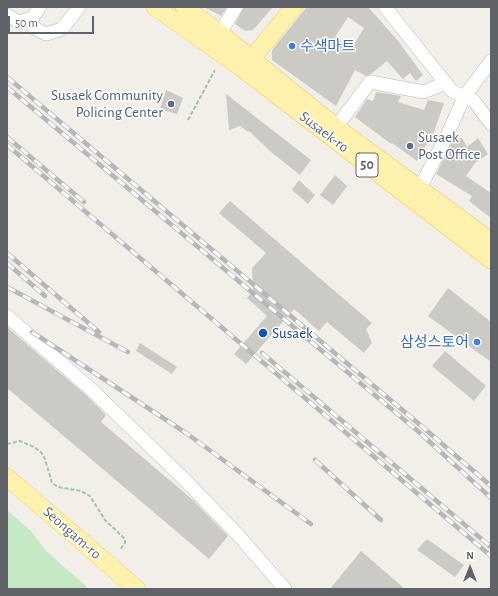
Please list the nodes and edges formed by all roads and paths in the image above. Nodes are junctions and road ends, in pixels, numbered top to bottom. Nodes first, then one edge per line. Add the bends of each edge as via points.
1 (79, 7) edge
2 (155, 7) edge
3 (184, 7) edge
4 (236, 7) edge
5 (294, 7) edge
6 (385, 7) edge
7 (36, 12) edge
8 (7, 15) edge
9 (220, 33) junction
10 (491, 61) edge
11 (247, 64) junction
12 (215, 70) dead end
13 (445, 83) junction
14 (464, 97) junction
15 (188, 120) dead end
16 (491, 124) edge
17 (336, 127) junction
18 (420, 188) junction
19 (491, 241) edge
20 (491, 260) edge
21 (7, 316) edge
22 (7, 444) edge
23 (7, 477) edge
24 (120, 550) dead end
25 (132, 588) edge
26 (285, 589) edge

1 - 7 street via 62,29 46,34 34,28
2 - 11 main road, Susaek-ro / 50
3 - 9 main road, Susaek-ro / 50
4 - 9 street
5 - 11 main road
6 - 13 street
7 - 8 street via 19,22
9 - 11 main road, Susaek-ro / 50
10 - 14 street
11 - 17 main road, Susaek-ro / 50 via 270,72
11 - 20 main road, Susaek-ro / 50
12 - 15 path
13 - 14 street via 452,91
13 - 17 street via 424,92 370,82
14 - 16 street via 474,101
14 - 18 street
17 - 18 main road, Susaek-ro / 50
18 - 19 main road, Susaek-ro / 50
21 - 26 street via 92,390 180,475 239,536
22 - 24 path via 20,441 34,447 41,452 45,460 52,483 90,496 105,520 125,539
23 - 25 main road, Seongam-ro

